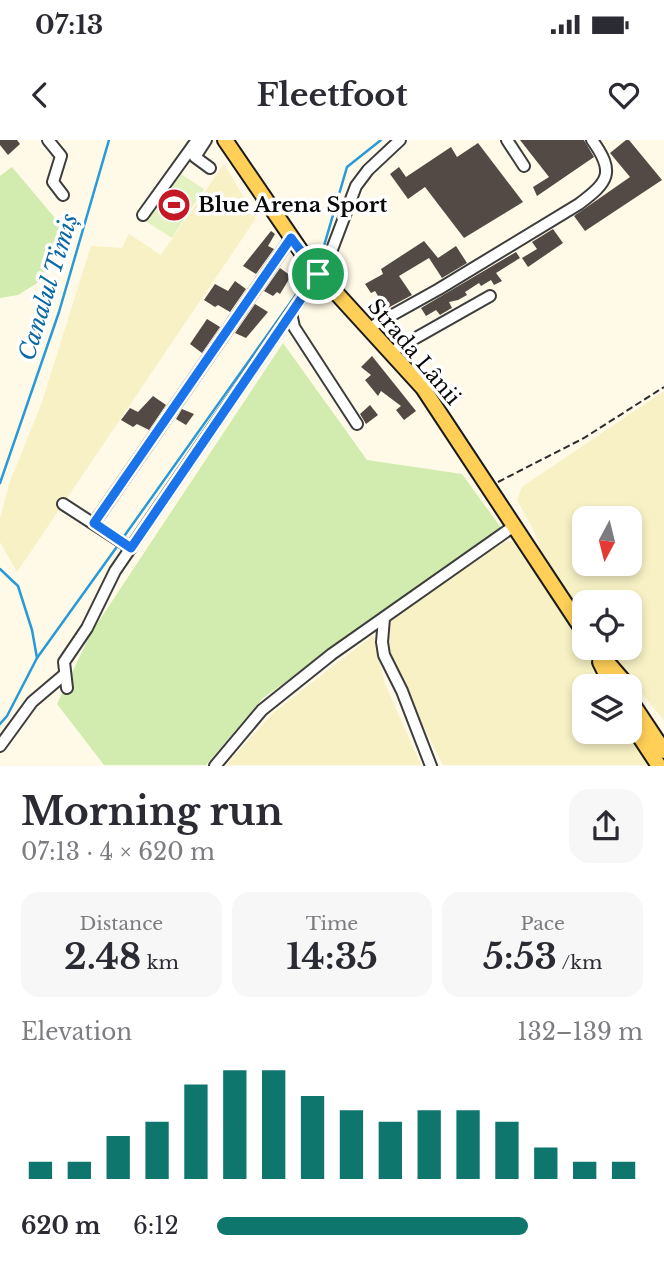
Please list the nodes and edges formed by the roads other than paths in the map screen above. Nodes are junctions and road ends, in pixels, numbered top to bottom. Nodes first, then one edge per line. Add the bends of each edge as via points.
1 (48, 140) edge
2 (197, 140) edge
3 (206, 140) edge
4 (225, 140) edge
5 (400, 140) edge
6 (507, 140) edge
7 (593, 140) edge
8 (524, 166) dead end
9 (210, 168) dead end
10 (63, 195) dead end
11 (143, 215) dead end
12 (291, 238) junction
13 (318, 274) junction
14 (490, 296) dead end
15 (291, 313) junction
16 (369, 328) junction
17 (391, 352) junction
18 (357, 424) dead end
19 (63, 504) dead end
20 (94, 523) junction
21 (514, 526) junction
22 (131, 548) junction
23 (572, 614) edge
24 (384, 618) junction
25 (605, 660) edge
26 (65, 674) junction
27 (618, 674) edge
28 (66, 688) dead end
29 (642, 705) edge
30 (642, 718) edge
31 (664, 736) edge
32 (642, 740) edge
33 (0, 746) edge
34 (664, 751) edge
35 (215, 765) edge
36 (431, 765) edge
37 (659, 765) edge

1 - 10 street via 61,156 53,182
2 - 11 street
3 - 9 street via 195,157
4 - 12 main road, Strada Lânii
5 - 13 street via 356,186 337,241
6 - 8 street
7 - 16 street via 607,172 599,188
12 - 13 main road, Strada Lânii
12 - 20 street
13 - 15 street
13 - 16 main road, Strada Lânii
14 - 17 street
15 - 18 street via 294,327
15 - 22 street
16 - 17 main road, Strada Lânii
17 - 21 main road, Strada Lânii via 423,388
19 - 20 street
20 - 22 street
21 - 23 main road, Strada Lânii
21 - 24 street
22 - 26 street via 64,662
24 - 35 street via 262,709
24 - 36 street via 384,654
25 - 27 main road
26 - 28 street
26 - 33 street via 32,702
29 - 31 main road
30 - 34 main road
32 - 37 main road

